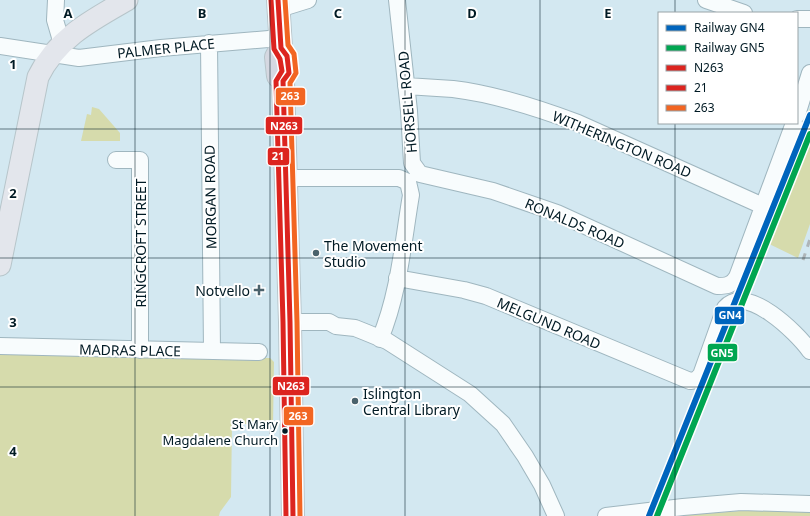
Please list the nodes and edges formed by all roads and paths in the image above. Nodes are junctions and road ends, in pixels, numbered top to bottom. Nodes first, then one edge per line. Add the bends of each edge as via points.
1 (56, 0) edge
2 (127, 0) edge
3 (308, 0) edge
4 (397, 0) edge
5 (706, 0) edge
6 (279, 2) edge
7 (741, 12) edge
8 (798, 19) edge
9 (810, 19) edge
10 (209, 43) junction
11 (281, 43) junction
12 (0, 46) edge
13 (58, 49) junction
14 (810, 73) edge
15 (406, 86) junction
16 (798, 112) edge
17 (794, 124) edge
18 (116, 160) dead end
19 (413, 177) junction
20 (286, 178) junction
21 (763, 206) junction
22 (0, 265) edge
23 (397, 278) junction
24 (290, 322) junction
25 (380, 338) junction
26 (0, 346) edge
27 (140, 350) junction
28 (212, 350) junction
29 (810, 351) edge
30 (259, 352) dead end
31 (810, 504) edge
32 (293, 516) edge
33 (556, 516) edge
34 (606, 516) edge

1 - 13 street
2 - 13 main road via 82,26
3 - 6 street
4 - 15 street, HORSELL ROAD
5 - 7 street
6 - 11 highway
8 - 9 street
10 - 11 street, PALMER PLACE
10 - 13 street, PALMER PLACE via 79,58
10 - 28 street, MORGAN ROAD
11 - 20 highway via 276,57 278,76 282,81
12 - 13 street, PALMER PLACE
13 - 22 main road via 38,77
14 - 16 street
15 - 19 street, HORSELL ROAD
15 - 21 street, WITHERINGTON ROAD via 502,98 555,114
17 - 21 street
18 - 27 street, RINGCROFT STREET via 140,160
19 - 20 street, RONALDS ROAD
19 - 21 street, RONALDS ROAD via 423,176 493,191 557,213 718,286 728,286 734,282
19 - 23 street, HORSELL ROAD
20 - 24 highway
23 - 25 street, HORSELL ROAD
23 - 29 street, MELGUND ROAD via 486,296 690,381 701,375 725,308 734,301 745,300 772,314 800,337
24 - 25 street via 329,322 336,326 355,328
24 - 32 highway
25 - 33 street via 470,394 503,424 525,456
26 - 27 street, MADRAS PLACE
27 - 28 street, MADRAS PLACE
28 - 30 street, MADRAS PLACE
31 - 34 street via 741,502 683,506

